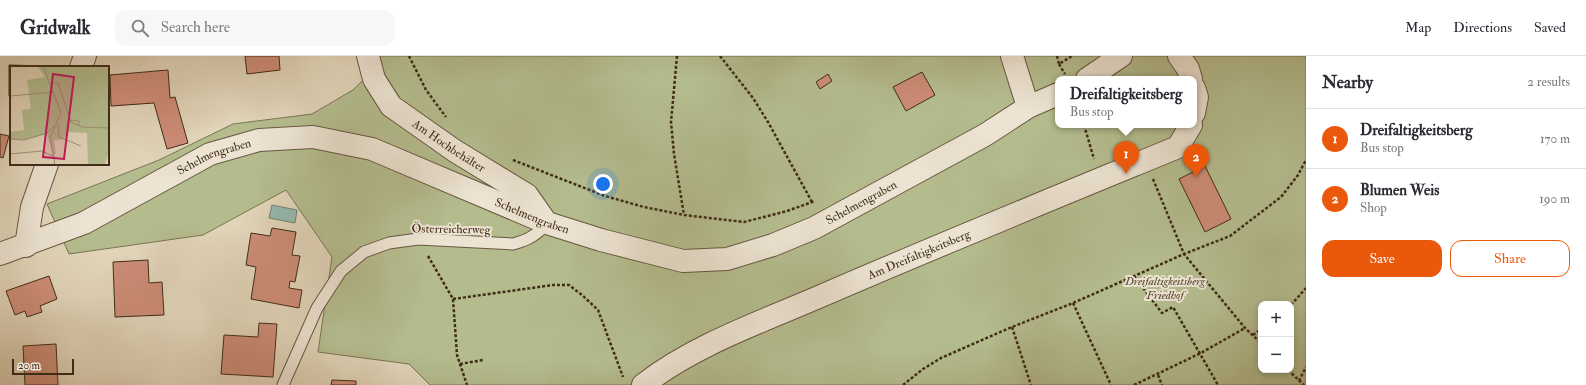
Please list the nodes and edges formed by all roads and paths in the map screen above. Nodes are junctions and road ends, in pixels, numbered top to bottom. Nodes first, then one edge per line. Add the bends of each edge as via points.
1 (85, 56) edge
2 (368, 56) edge
3 (409, 56) edge
4 (677, 56) edge
5 (720, 56) edge
6 (1012, 56) edge
7 (1058, 56) edge
8 (1072, 56) edge
9 (1121, 56) edge
10 (1179, 56) edge
11 (81, 66) edge
12 (1091, 76) edge
13 (1190, 76) edge
14 (1055, 95) edge
15 (1028, 107) junction
16 (447, 119) dead end
17 (1085, 128) edge
18 (1189, 128) edge
19 (511, 159) dead end
20 (1146, 160) junction
21 (1306, 160) edge
22 (47, 165) edge
23 (1100, 179) junction
24 (819, 200) dead end
25 (812, 202) junction
26 (684, 215) junction
27 (547, 223) junction
28 (418, 239) junction
29 (26, 246) junction
30 (0, 254) edge
31 (1184, 254) junction
32 (1134, 276) junction
33 (1306, 288) edge
34 (453, 299) junction
35 (1294, 302) edge
36 (1073, 303) junction
37 (1012, 327) junction
38 (1245, 328) junction
39 (1258, 331) edge
40 (1253, 335) junction
41 (1258, 340) edge
42 (1201, 353) junction
43 (483, 360) dead end
44 (460, 364) junction
45 (1306, 367) edge
46 (1291, 373) edge
47 (1158, 375) junction
48 (633, 381) edge
49 (1300, 381) junction
50 (283, 385) edge
51 (467, 385) edge
52 (903, 385) edge
53 (1031, 385) edge
54 (1111, 385) edge
55 (1134, 385) edge
56 (1162, 385) edge
57 (1218, 385) edge
58 (1304, 385) edge

1 - 11 street
2 - 27 street, Am Hochbehälter via 374,79 391,106 527,196
3 - 16 path via 426,90
4 - 26 path via 671,122
5 - 25 path via 753,98
6 - 15 street
7 - 8 path via 1059,64
9 - 12 street
10 - 13 street
14 - 15 street, Schelmengraben
15 - 27 street, Schelmengraben via 984,135 814,228 773,245 727,259 683,260 601,240
17 - 23 path
18 - 20 street, Am Dreifaltigkeitsberg via 1178,147
19 - 26 path via 605,196
20 - 23 street, Am Dreifaltigkeitsberg
20 - 31 path
21 - 31 path via 1298,176 1281,197 1259,215 1230,236
22 - 29 street via 32,207
23 - 48 street, Am Dreifaltigkeitsberg via 862,278
24 - 25 path
25 - 26 path via 744,222
27 - 28 lane, Österreicherweg via 537,235 513,244
27 - 29 street, Schelmengraben via 372,150 313,136 259,140 210,154 84,223 40,238
28 - 34 path
28 - 50 lane, Österreicherweg via 389,243 364,252 341,271 317,308
29 - 30 street, Schelmengraben
31 - 32 path
31 - 38 path
32 - 36 path
32 - 42 path via 1162,313 1173,307
33 - 35 path
34 - 44 path via 457,355
34 - 48 path via 553,284 569,285 598,310
36 - 37 path
36 - 54 path
37 - 52 path via 941,358
37 - 53 path
38 - 40 path
38 - 42 path
39 - 40 path
40 - 41 path
42 - 47 path
42 - 57 path
43 - 44 path
44 - 51 path
45 - 49 path
46 - 49 path
47 - 55 path
47 - 56 path
49 - 58 path

